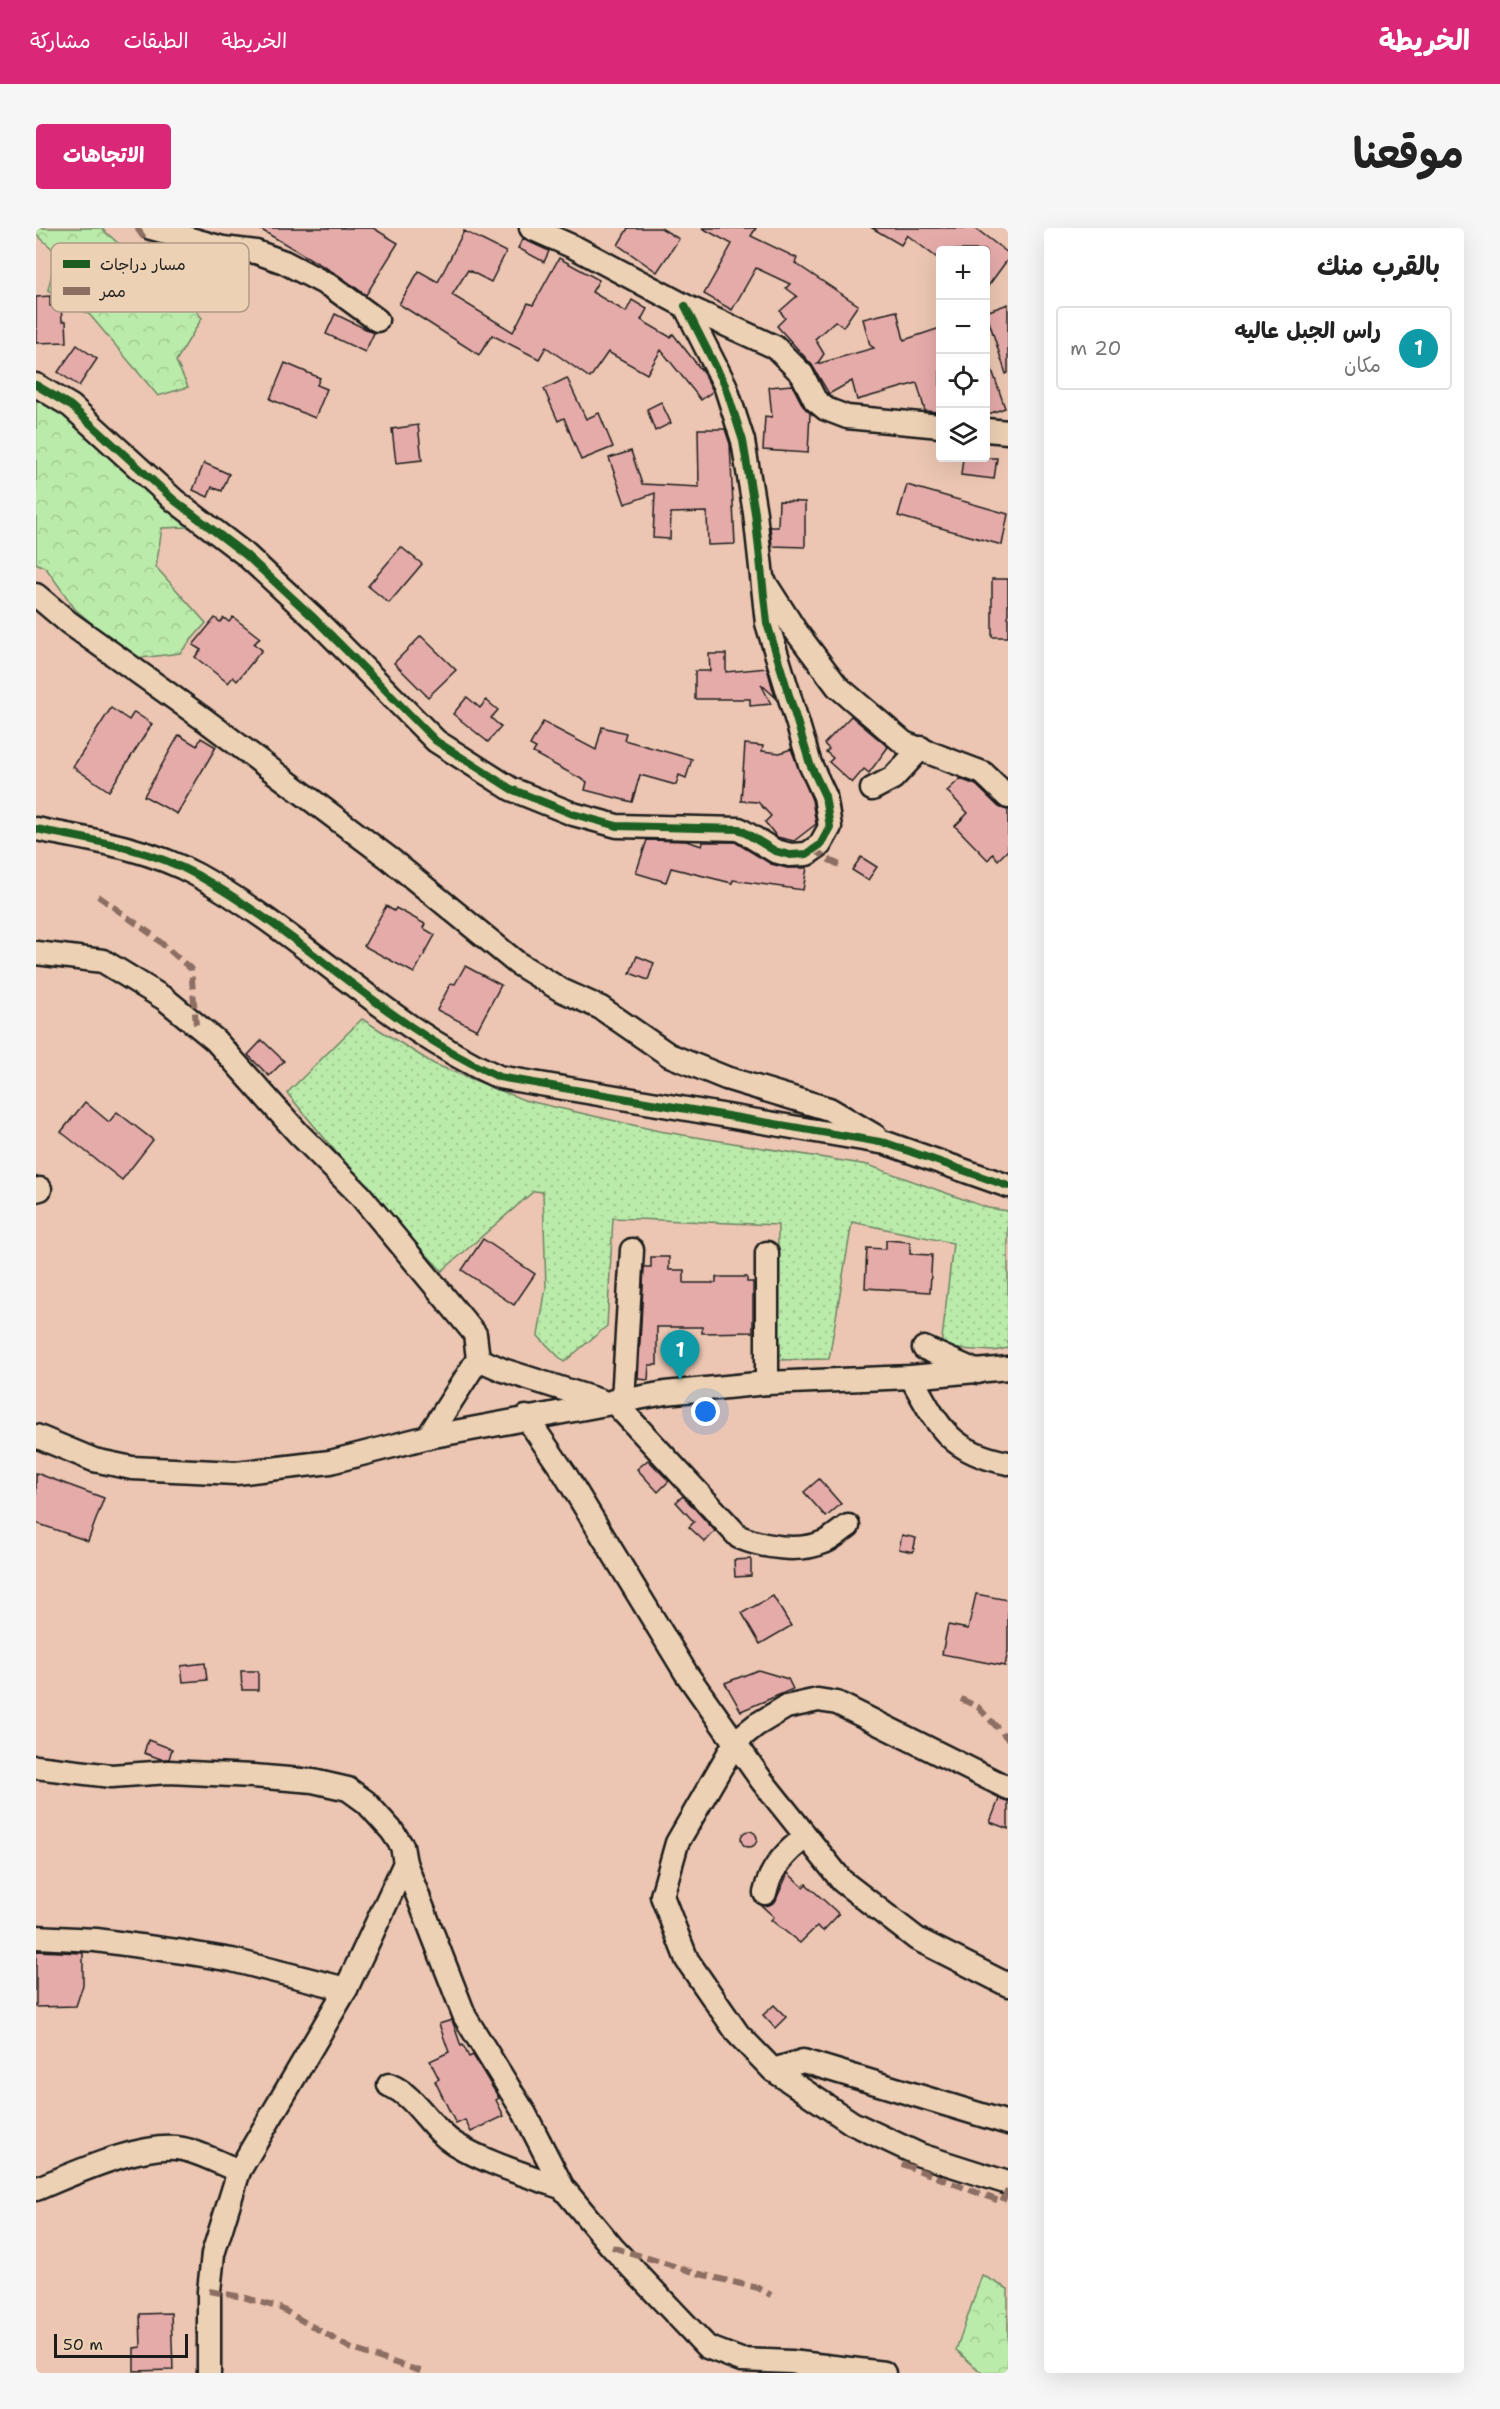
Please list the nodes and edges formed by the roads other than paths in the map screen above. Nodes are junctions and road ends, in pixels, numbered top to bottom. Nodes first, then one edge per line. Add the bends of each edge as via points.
1 (151, 228) edge
2 (531, 228) edge
3 (205, 243) edge
4 (249, 251) edge
5 (685, 306) junction
6 (377, 320) dead end
7 (36, 385) edge
8 (936, 426) edge
9 (990, 430) edge
10 (1008, 432) edge
11 (762, 579) junction
12 (36, 595) edge
13 (921, 748) junction
14 (872, 789) dead end
15 (1008, 797) edge
16 (36, 829) edge
17 (36, 953) edge
18 (886, 1143) junction
19 (1008, 1186) edge
20 (632, 1250) dead end
21 (767, 1253) dead end
22 (924, 1348) dead end
23 (478, 1359) junction
24 (1008, 1368) edge
25 (980, 1372) junction
26 (911, 1377) junction
27 (767, 1383) junction
28 (613, 1401) junction
29 (526, 1417) junction
30 (36, 1436) edge
31 (428, 1437) junction
32 (1008, 1463) edge
33 (848, 1526) dead end
34 (736, 1741) junction
35 (36, 1767) edge
36 (1008, 1788) edge
37 (806, 1837) junction
38 (405, 1863) junction
39 (765, 1893) dead end
40 (36, 1937) edge
41 (1008, 1984) edge
42 (346, 1989) junction
43 (773, 2070) junction
44 (389, 2085) dead end
45 (1008, 2123) edge
46 (239, 2170) junction
47 (1008, 2183) edge
48 (563, 2188) junction
49 (36, 2189) edge
50 (209, 2373) edge
51 (884, 2373) edge

1 - 3 street
2 - 5 street
4 - 6 street via 284,262 332,287
5 - 8 street via 775,347 802,374 814,400 826,409 847,417
5 - 11 street via 725,385 743,441
7 - 11 street via 72,406 174,500 246,555 436,741 511,789 616,826 739,829 775,851 807,854 820,845 830,828 829,815 767,623
9 - 10 street
11 - 13 street via 837,686 904,743
12 - 18 street via 390,859 526,969 601,1008 669,1055 726,1078 829,1109
13 - 14 street via 893,778
13 - 15 street via 983,773
16 - 18 street via 140,850 196,874 273,921 395,1018 464,1061 499,1077
17 - 23 street via 103,962 165,999 215,1040 360,1195 475,1334
18 - 19 street
20 - 28 street
21 - 27 street
22 - 25 street
23 - 28 street via 503,1370
23 - 31 street
24 - 25 street
25 - 26 street
26 - 27 street
26 - 32 street via 944,1433 963,1449
27 - 28 street
28 - 29 street
28 - 33 street via 739,1537 756,1544 800,1546 824,1543
29 - 31 street
29 - 34 street via 686,1674
30 - 31 street via 94,1460 132,1468 236,1473 330,1462
34 - 36 street via 786,1707 818,1700 837,1703
34 - 37 street
34 - 43 street via 677,1843 662,1896 687,1960 738,2034
35 - 38 street via 111,1776 169,1772 253,1776 313,1781 348,1789 366,1802 392,1831 402,1846
37 - 39 street via 785,1854 768,1879
37 - 41 street via 842,1881 917,1939
38 - 42 street
38 - 48 street via 465,2017 525,2114
40 - 42 street via 96,1940 232,1960
42 - 46 street
43 - 45 street via 803,2061
43 - 47 street via 862,2128 920,2156
44 - 48 street via 421,2106 435,2127 454,2143 505,2168
46 - 49 street via 183,2149 168,2148 122,2157
46 - 50 street via 213,2254
48 - 51 street via 592,2226 707,2347 741,2360

